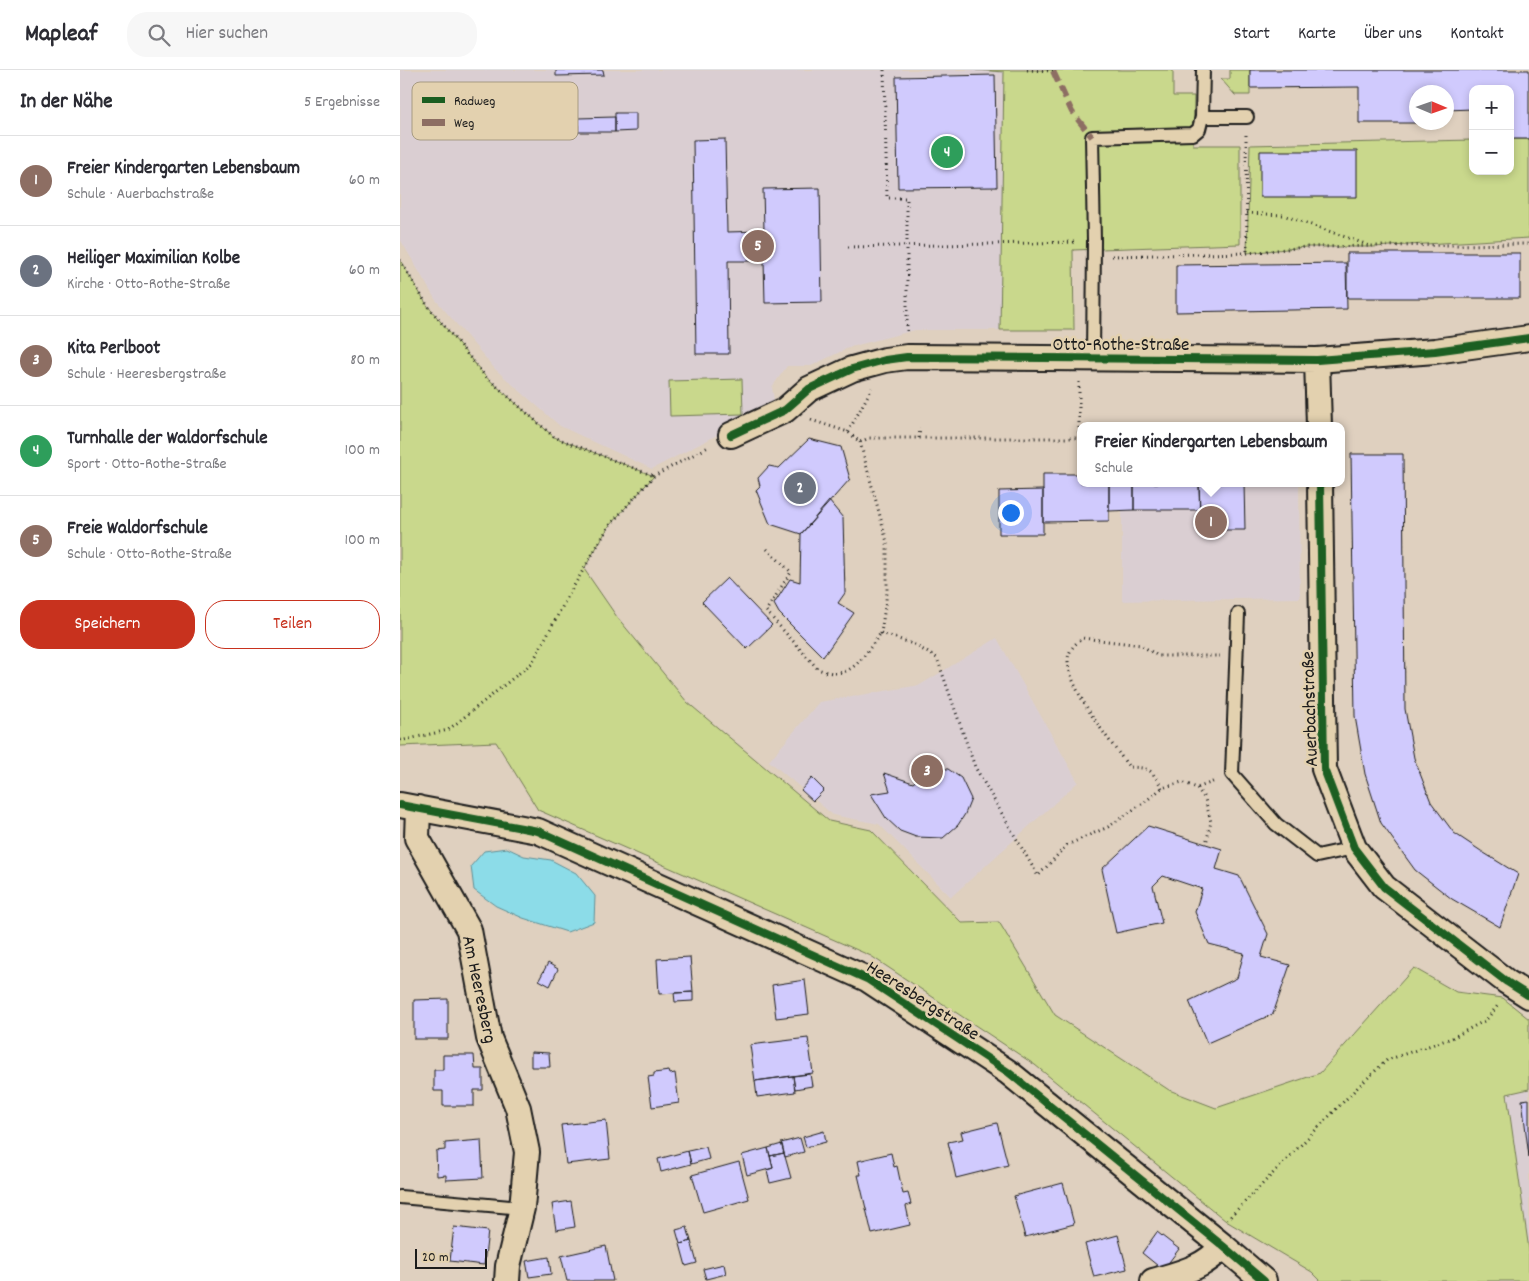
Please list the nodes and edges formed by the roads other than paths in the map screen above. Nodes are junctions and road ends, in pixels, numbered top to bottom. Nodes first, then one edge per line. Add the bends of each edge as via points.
1 (1203, 70) edge
2 (1202, 117) junction
3 (1246, 117) road end
4 (1529, 338) edge
5 (1093, 359) junction
6 (1317, 360) junction
7 (1319, 422) edge
8 (731, 435) road end
9 (1320, 487) edge
10 (1238, 614) dead end
11 (409, 807) edge
12 (1354, 848) junction
13 (1529, 996) edge
14 (400, 1197) edge
15 (522, 1208) junction
16 (1218, 1242) junction
17 (507, 1281) edge
18 (1153, 1281) edge
19 (1264, 1281) edge

1 - 2 lane
2 - 3 lane
2 - 5 lane via 1199,129 1193,134 1092,137
4 - 6 street, Otto-Rothe-Straße via 1436,351
5 - 6 street, Otto-Rothe-Straße
5 - 8 street, Otto-Rothe-Straße via 907,357 885,360 852,369 809,389 785,410
6 - 7 street
9 - 12 street, Auerbachstraße via 1324,769
10 - 12 lane via 1232,774 1276,824 1317,856
11 - 15 street, Am Heeresberg via 417,838 469,930 489,1038 518,1108 527,1152
11 - 16 street, Heeresbergstraße via 538,831 866,979 1008,1072
12 - 13 street, Auerbachstraße via 1384,887
14 - 15 lane
15 - 17 street, Am Heeresberg
16 - 18 street via 1214,1257 1193,1269
16 - 19 street, Heeresbergstraße

